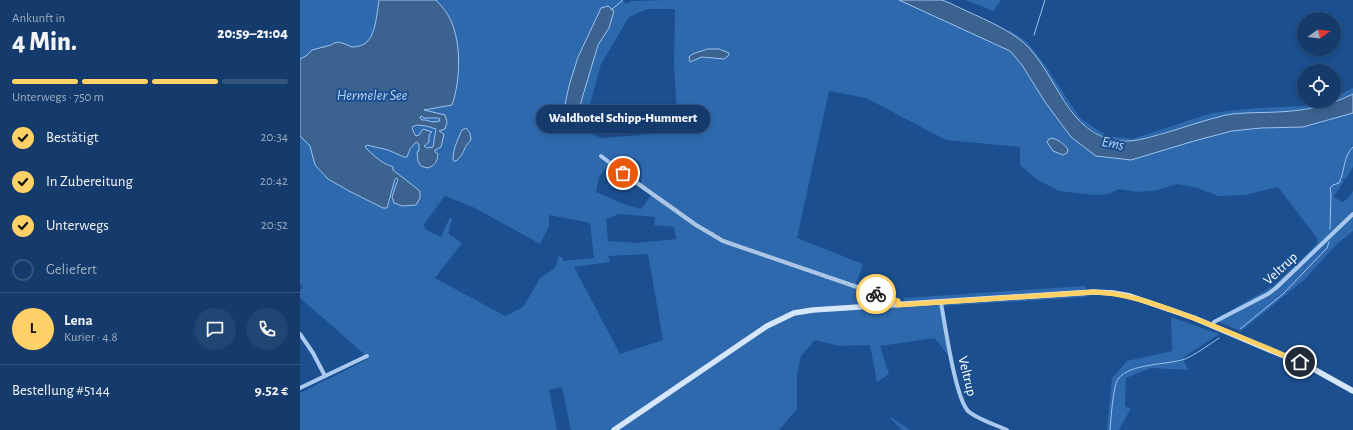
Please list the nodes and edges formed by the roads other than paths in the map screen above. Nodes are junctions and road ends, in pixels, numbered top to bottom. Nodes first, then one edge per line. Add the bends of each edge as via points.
1 (601, 156) dead end
2 (1353, 214) edge
3 (873, 293) junction
4 (941, 303) junction
5 (898, 305) junction
6 (872, 306) junction
7 (1213, 325) junction
8 (300, 334) edge
9 (367, 356) dead end
10 (325, 376) junction
11 (300, 388) edge
12 (1353, 391) edge
13 (614, 430) edge
14 (1007, 430) edge

1 - 3 street via 696,225 724,241
2 - 7 street, Veltrup via 1272,291 1214,322
3 - 5 street via 898,301
3 - 6 street
4 - 5 main road
4 - 7 main road via 1104,292 1144,300
4 - 14 street, Veltrup via 963,403 971,414
5 - 6 main road
6 - 13 main road via 803,311 775,321
7 - 12 main road via 1310,367
8 - 10 street
9 - 10 street
10 - 11 street

